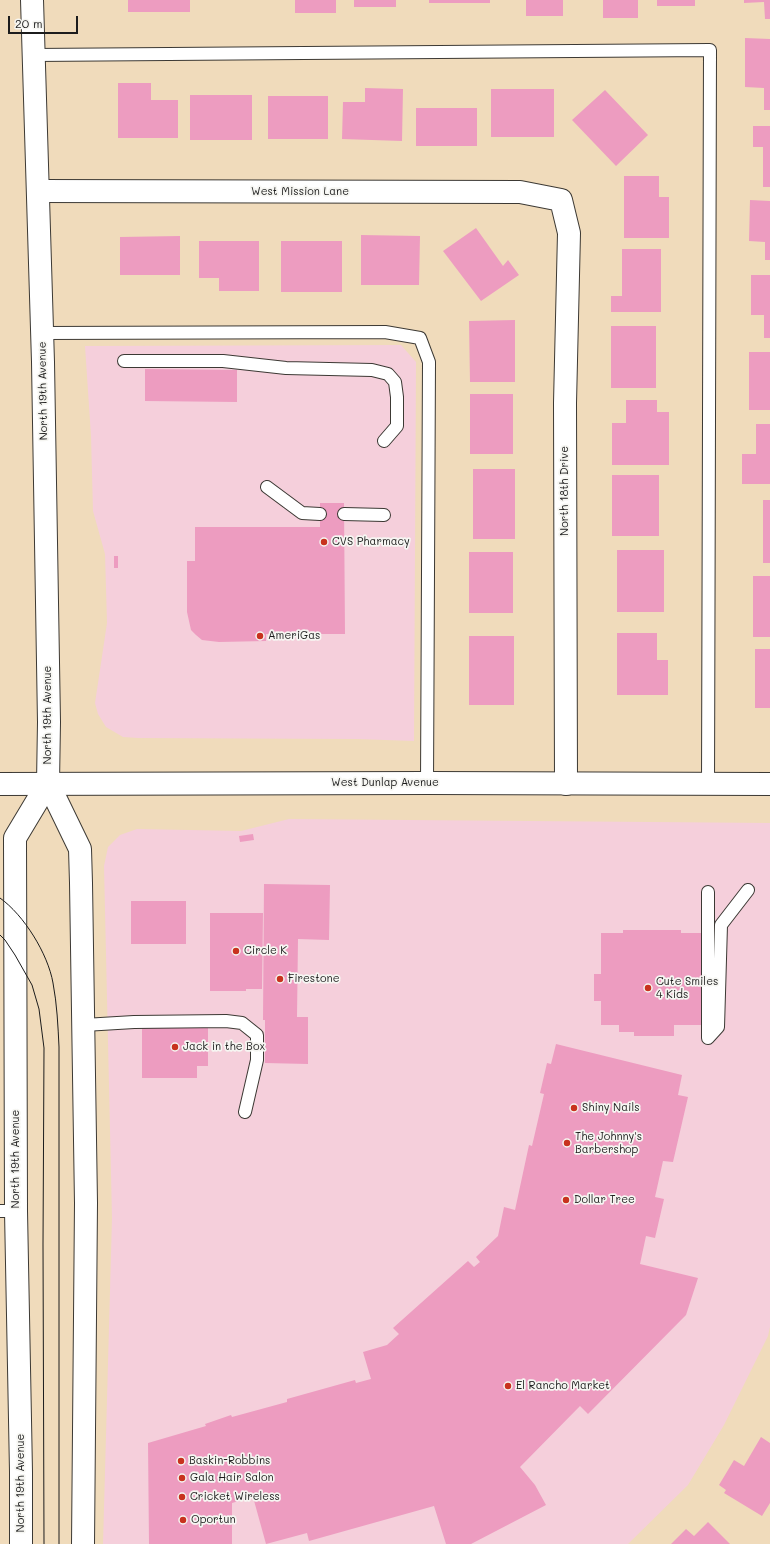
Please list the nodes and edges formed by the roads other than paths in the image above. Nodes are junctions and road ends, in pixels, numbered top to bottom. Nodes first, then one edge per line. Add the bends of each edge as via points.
1 (32, 0) edge
2 (33, 55) junction
3 (38, 191) junction
4 (561, 200) joint
5 (42, 333) junction
6 (124, 361) dead end
7 (384, 441) dead end
8 (267, 487) dead end
9 (320, 514) dead end
10 (344, 514) dead end
11 (384, 515) dead end
12 (48, 783) junction
13 (427, 783) junction
14 (0, 784) edge
15 (566, 784) junction
16 (708, 784) junction
17 (770, 784) edge
18 (0, 868) edge
19 (15, 890) junction
20 (748, 890) dead end
21 (708, 892) dead end
22 (84, 1025) junction
23 (245, 1112) dead end
24 (8, 1211) edge
25 (21, 1544) edge
26 (83, 1544) edge

1 - 2 main road, North 19th Avenue
2 - 3 main road, North 19th Avenue
2 - 16 lane via 710,50
3 - 4 main road, West Mission Lane via 520,192
3 - 5 main road, North 19th Avenue
4 - 15 main road, North 18th Drive via 569,233 565,404
5 - 12 main road, North 19th Avenue
5 - 13 lane via 385,332 420,338 429,362
6 - 7 lane via 224,361 286,368 372,370 388,374 395,382 397,426
8 - 9 lane via 302,513
10 - 11 lane
12 - 13 main road, West Dunlap Avenue
12 - 14 main road, West Dunlap Avenue
12 - 19 main road, North 19th Avenue via 15,838
12 - 22 main road, North 19th Avenue via 80,849
13 - 15 main road, West Dunlap Avenue
15 - 16 main road, West Dunlap Avenue
16 - 17 main road, West Dunlap Avenue
18 - 19 main road
19 - 24 main road, North 19th Avenue
20 - 21 lane via 721,925 718,1027 708,1038
22 - 23 lane via 134,1022 242,1023 257,1035 257,1060
22 - 26 main road, North 19th Avenue via 86,1216
24 - 25 main road, North 19th Avenue via 21,1472

